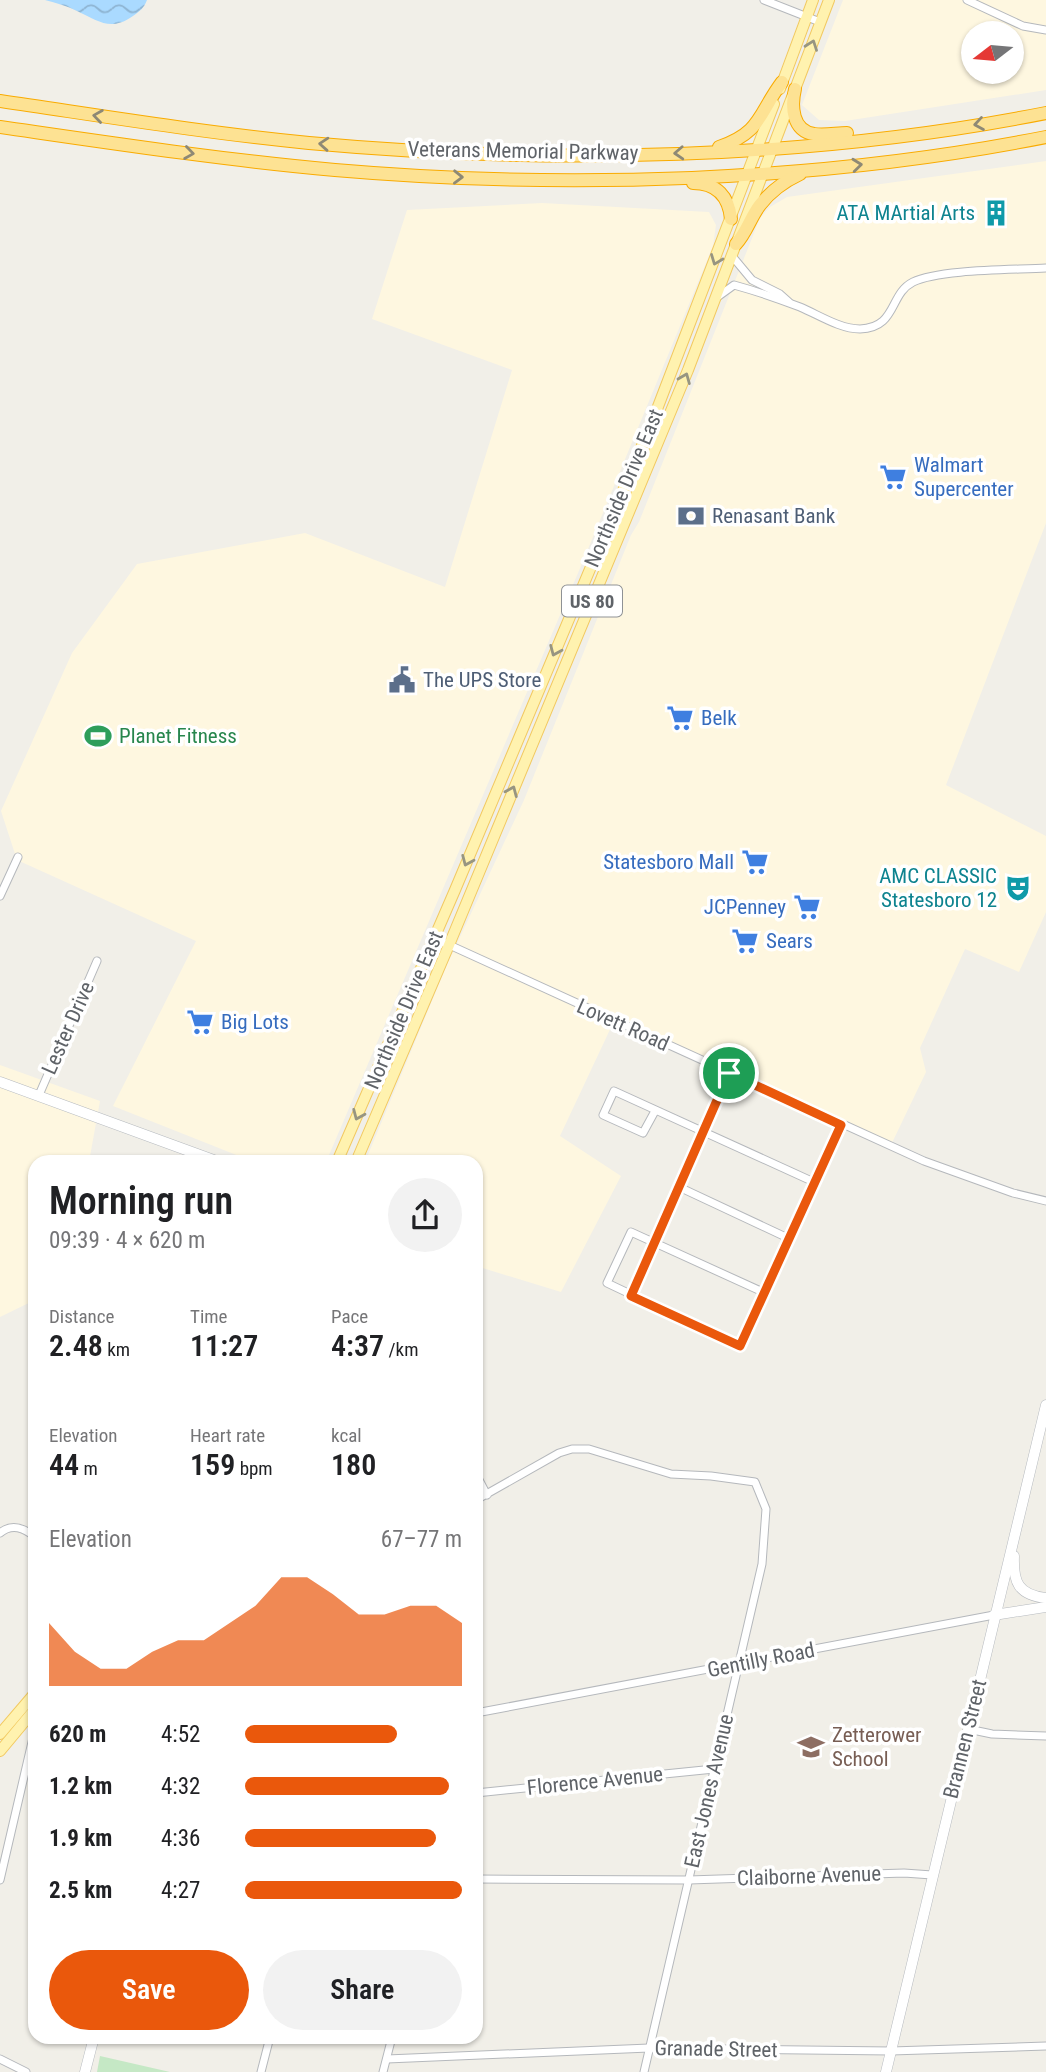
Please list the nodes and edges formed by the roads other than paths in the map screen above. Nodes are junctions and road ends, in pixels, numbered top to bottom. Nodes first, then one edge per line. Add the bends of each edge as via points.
1 (764, 0) edge
2 (813, 0) edge
3 (829, 0) edge
4 (967, 0) edge
5 (807, 17) junction
6 (820, 22) junction
7 (1046, 30) edge
8 (782, 82) junction
9 (795, 89) junction
10 (0, 102) edge
11 (1046, 113) edge
12 (0, 127) edge
13 (949, 129) junction
14 (1046, 138) edge
15 (774, 148) junction
16 (755, 149) junction
17 (705, 151) junction
18 (813, 169) junction
19 (747, 175) junction
20 (762, 175) junction
21 (547, 179) junction
22 (731, 219) junction
23 (734, 250) junction
24 (1046, 268) edge
25 (715, 299) junction
26 (793, 304) junction
27 (18, 857) dead end
28 (0, 896) edge
29 (434, 938) junction
30 (449, 945) junction
31 (97, 961) dead end
32 (729, 1073) junction
33 (0, 1082) edge
34 (39, 1095) junction
35 (655, 1111) junction
36 (841, 1125) junction
37 (704, 1133) junction
38 (200, 1155) edge
39 (340, 1155) edge
40 (359, 1155) edge
41 (816, 1182) junction
42 (679, 1188) junction
43 (1046, 1201) edge
44 (790, 1238) junction
45 (654, 1242) junction
46 (765, 1293) junction
47 (631, 1296) junction
48 (1046, 1405) edge
49 (483, 1488) edge
50 (486, 1494) junction
51 (483, 1496) edge
52 (28, 1531) edge
53 (0, 1534) edge
54 (1015, 1534) junction
55 (1046, 1598) edge
56 (1046, 1607) edge
57 (994, 1615) junction
58 (738, 1665) junction
59 (28, 1711) edge
60 (483, 1712) edge
61 (28, 1713) edge
62 (968, 1729) junction
63 (0, 1734) edge
64 (1046, 1736) edge
65 (0, 1751) edge
66 (28, 1759) edge
67 (714, 1769) junction
68 (25, 1773) junction
69 (28, 1774) edge
70 (483, 1792) edge
71 (932, 1874) junction
72 (483, 1879) edge
73 (0, 1880) edge
74 (689, 1880) junction
75 (91, 2044) edge
76 (268, 2044) edge
77 (390, 2044) edge
78 (1046, 2046) edge
79 (649, 2048) junction
80 (891, 2051) junction
81 (0, 2059) edge
82 (387, 2059) junction
83 (26, 2072) edge
84 (85, 2072) edge
85 (261, 2072) edge
86 (383, 2072) edge
87 (644, 2072) edge
88 (886, 2072) edge

1 - 5 street
2 - 5 main road, Northside Drive East / US 80
3 - 6 main road, Northside Drive East / US 80
4 - 7 street via 1023,26
5 - 6 street
5 - 8 main road, Northside Drive East / US 80
9 -> 6 main road, Northside Drive East / US 80
8 - 16 main road, Northside Drive East / US 80
8 - 17 highway via 753,129
9 - 13 highway via 793,115 812,135
9 - 15 main road, Northside Drive East / US 80
17 -> 10 highway, Veterans Memorial Parkway via 523,155 392,149 198,130
11 -> 13 highway, Veterans Memorial Parkway
12 -> 21 highway, Veterans Memorial Parkway via 337,170
13 - 15 highway, Veterans Memorial Parkway
18 -> 14 highway, Veterans Memorial Parkway
15 - 16 highway, Veterans Memorial Parkway
15 - 20 main road, Northside Drive East / US 80
16 - 17 highway, Veterans Memorial Parkway
16 - 19 main road, Northside Drive East / US 80
18 - 20 highway, Veterans Memorial Parkway
18 - 23 highway via 773,191
19 - 20 highway, Veterans Memorial Parkway
19 - 21 highway, Veterans Memorial Parkway
19 - 22 main road, Northside Drive East / US 80
20 - 23 main road, Northside Drive East / US 80
21 - 22 highway via 558,183 709,184 725,198
22 -> 29 main road, Northside Drive East / US 80 via 654,417
23 - 25 main road, Northside Drive East / US 80
23 - 26 street via 752,280
24 - 26 street via 947,274 915,281 902,289 890,315 862,329 848,328
25 - 26 street via 734,285
30 -> 25 main road, Northside Drive East / US 80
27 - 28 street
29 - 30 street, Lovett Road
29 -> 39 main road, Northside Drive East / US 80
30 - 32 street, Lovett Road
30 - 40 main road, Northside Drive East / US 80
31 - 34 street, Lester Drive
32 - 36 street, Lovett Road
32 - 37 street
33 - 34 street
34 - 38 street
35 - 35 street via 614,1091 603,1115 643,1133
35 - 37 street
36 - 41 street
36 - 43 street, Lovett Road via 961,1176
37 - 41 street
37 - 42 street
41 - 44 street
42 - 44 street
42 - 45 street
44 - 46 street
45 - 46 street
45 - 47 street
45 - 47 street via 631,1231 607,1283
46 - 47 street via 740,1346
48 - 54 street, Brannen Street
49 - 50 street
50 - 51 street
50 - 58 street, East Jones Avenue via 572,1449 589,1449 671,1474 755,1482 766,1509 762,1563
52 - 53 street via 12,1527
54 - 55 street via 1015,1580 1029,1595
54 - 57 street, Brannen Street
56 - 57 street, Gentilly Road
57 - 58 street, Gentilly Road
57 - 62 street, Brannen Street
58 - 60 street, Gentilly Road
58 - 67 street, East Jones Avenue
59 - 63 main road
61 - 65 main road
62 - 64 street
62 - 71 street, Brannen Street
66 - 68 street
67 - 70 street, Florence Avenue
67 - 74 street, East Jones Avenue
68 - 69 street
68 - 73 street
71 - 74 street, Claiborne Avenue
71 - 80 street, Brannen Street
72 - 74 street, Claiborne Avenue
74 - 79 street, East Jones Avenue
75 - 84 street
76 - 85 street
77 - 82 street
78 - 80 street, Granade Street
79 - 80 street, Granade Street
79 - 82 street, Granade Street
79 - 87 street, East Jones Avenue
80 - 88 street, Brannen Street
81 - 83 street
82 - 86 street

